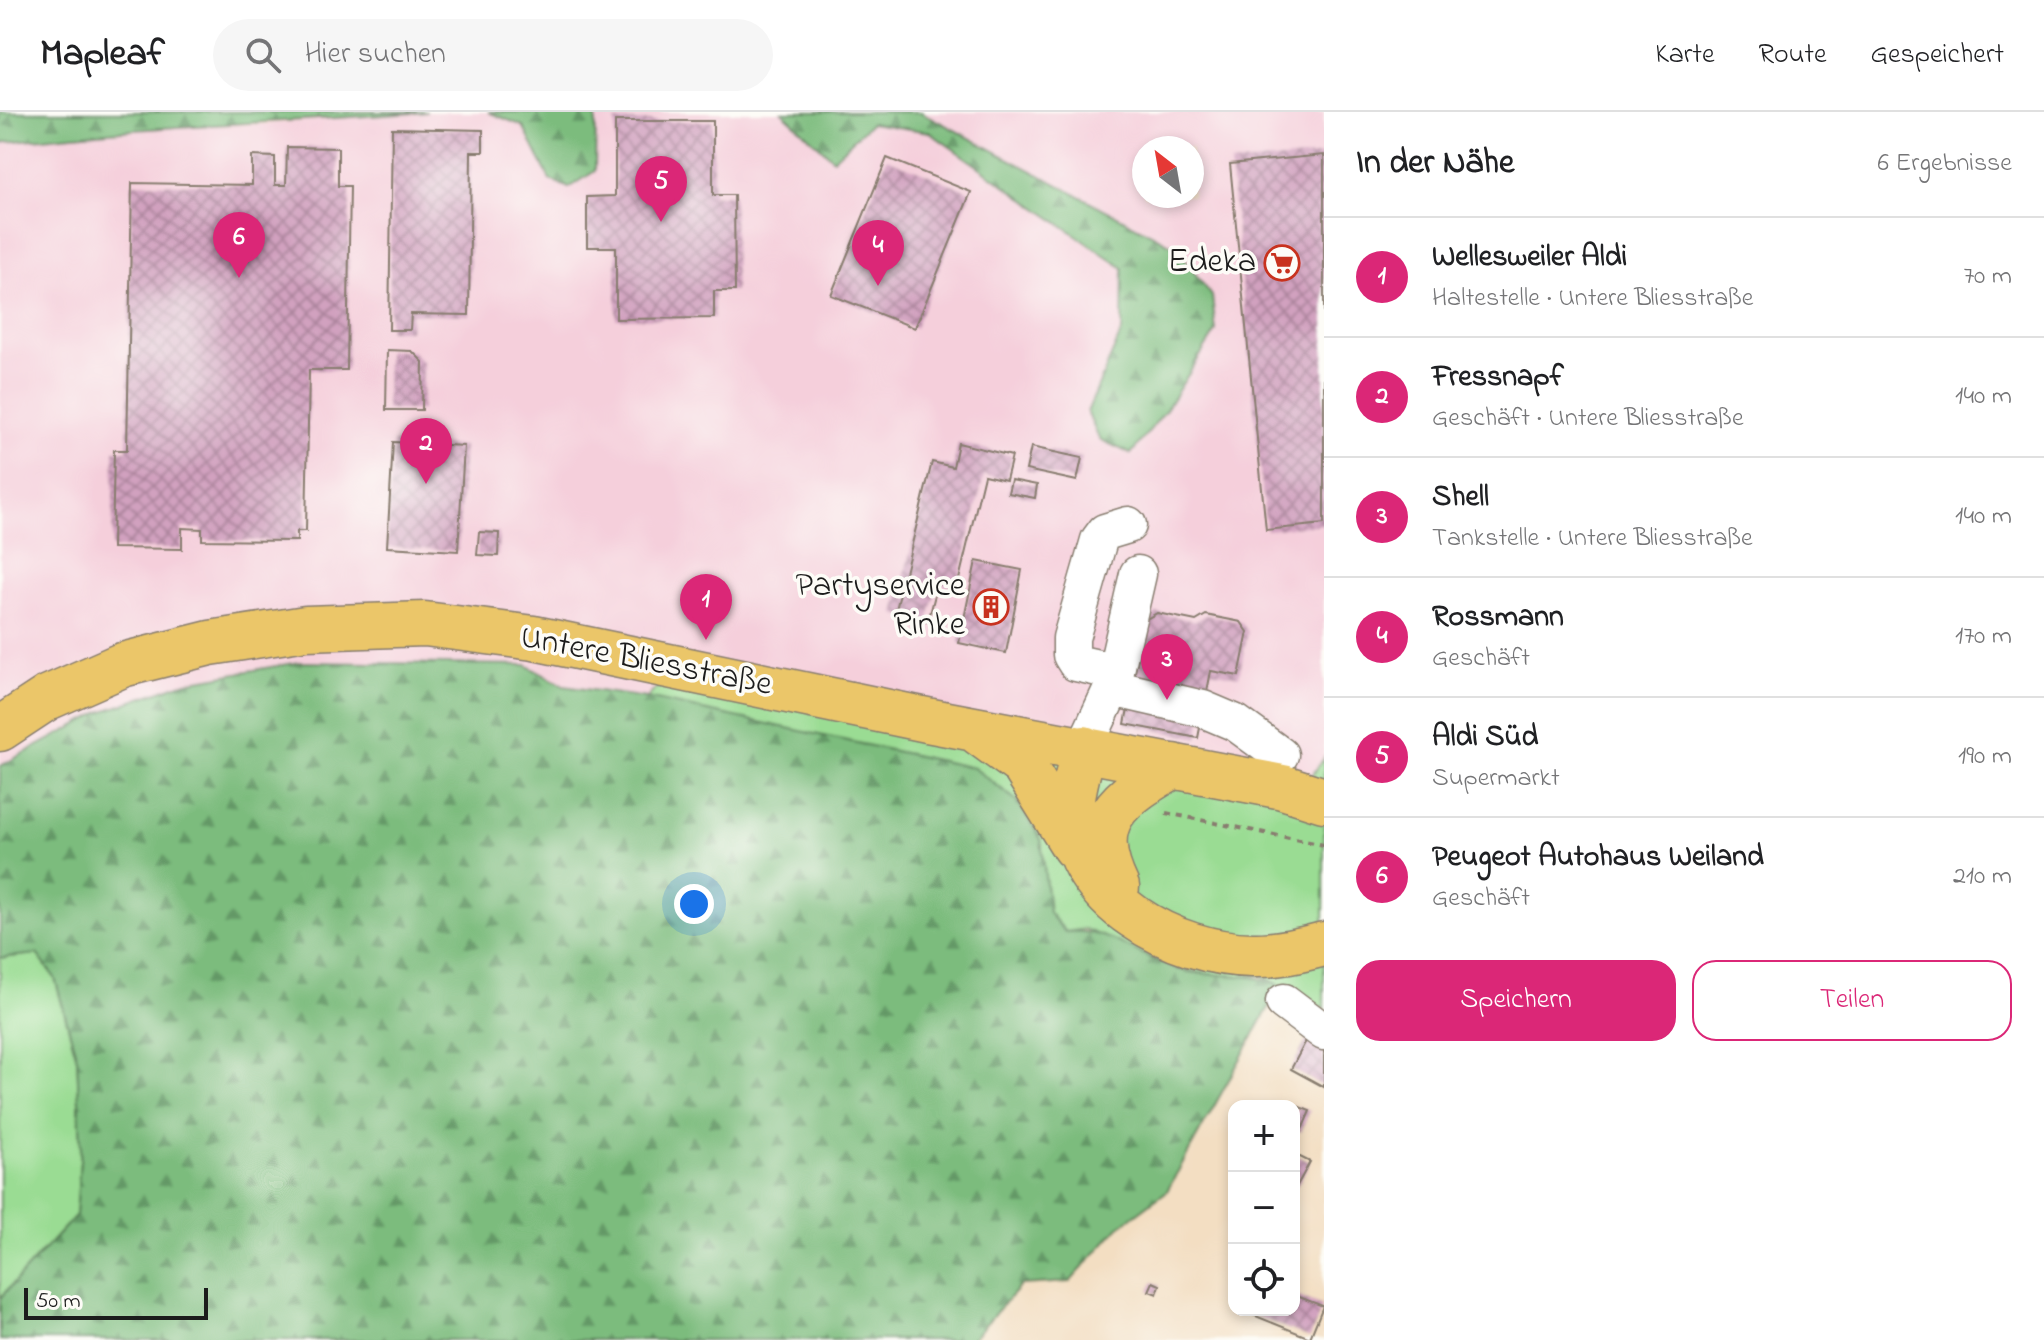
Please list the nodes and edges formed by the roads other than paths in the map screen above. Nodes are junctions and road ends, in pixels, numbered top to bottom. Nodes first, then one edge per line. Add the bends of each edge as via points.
1 (1128, 525) dead end
2 (1138, 574) dead end
3 (1114, 680) junction
4 (970, 727) junction
5 (0, 729) edge
6 (1084, 748) junction
7 (1280, 755) dead end
8 (1174, 766) junction
9 (1317, 795) edge
10 (1087, 869) junction
11 (1144, 923) junction
12 (1324, 944) edge
13 (1284, 1002) dead end
14 (1324, 1032) edge

1 - 3 lane via 1105,532 1099,540 1071,638 1076,663
2 - 3 lane
3 - 6 lane
3 - 7 lane via 1236,723
4 - 5 main road, Untere Bliesstraße via 534,638 425,624 306,628 122,665 47,698
4 - 6 main road, Untere Bliesstraße
4 - 10 main road via 1023,765
6 - 8 main road, Untere Bliesstraße
6 - 10 main road via 1072,814
8 - 9 main road, Untere Bliesstraße
8 - 11 main road via 1118,803 1103,839 1105,862 1118,890
10 - 11 main road via 1114,901
11 - 12 main road via 1210,951 1252,955
13 - 14 lane

